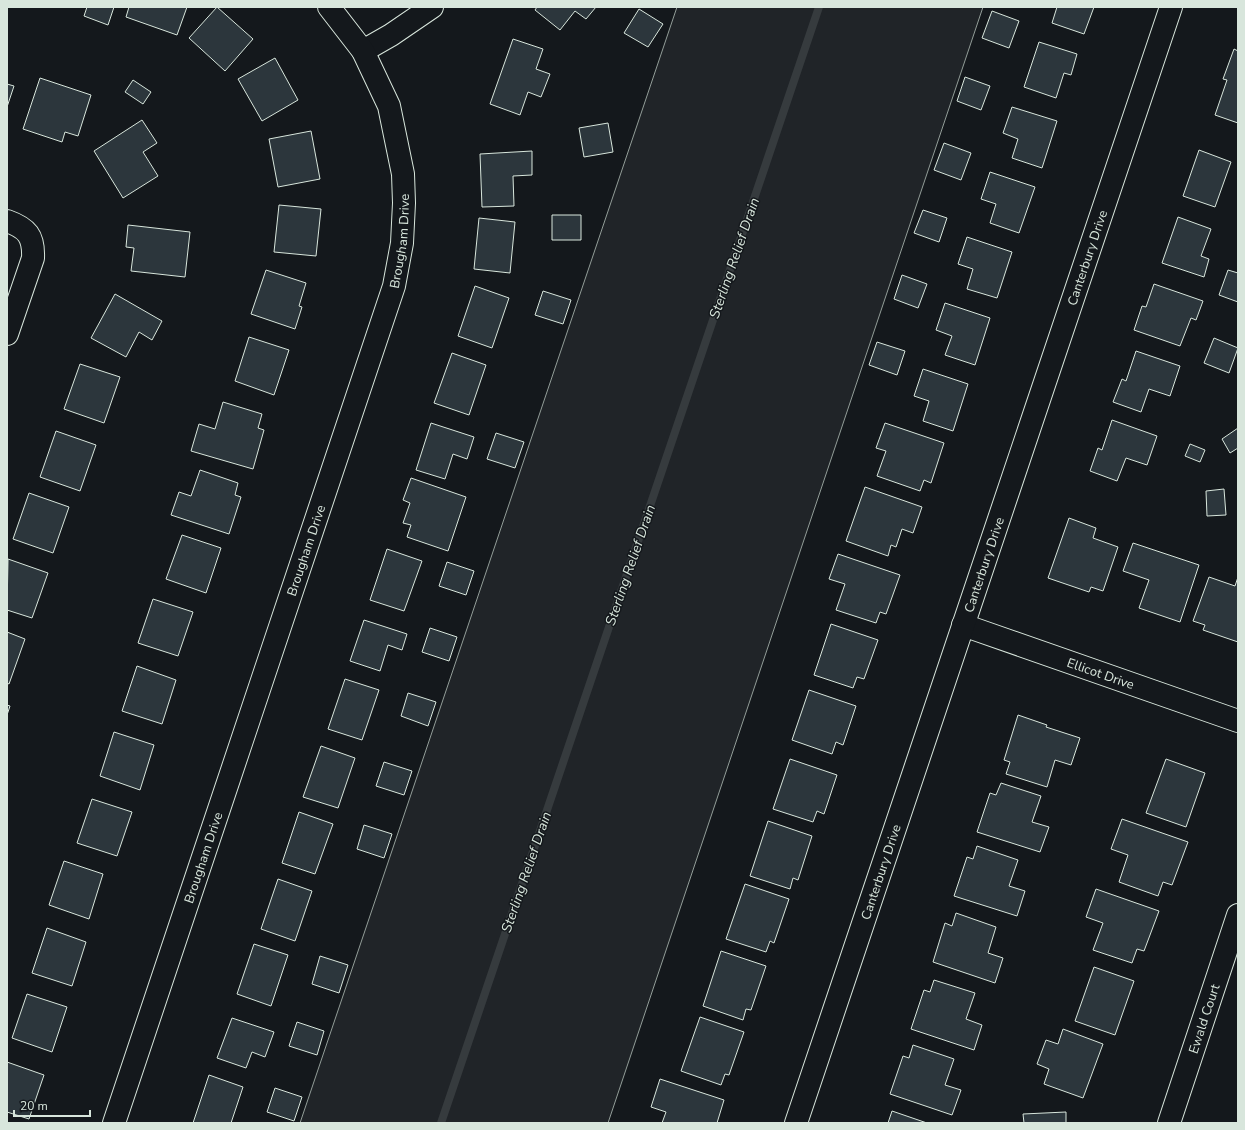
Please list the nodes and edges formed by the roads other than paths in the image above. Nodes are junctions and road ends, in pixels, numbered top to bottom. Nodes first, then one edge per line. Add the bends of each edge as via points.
1 (329, 7) edge
2 (432, 7) edge
3 (1171, 7) edge
4 (363, 51) junction
5 (7, 221) edge
6 (7, 334) edge
7 (963, 624) junction
8 (1238, 721) edge
9 (1238, 915) edge
10 (114, 1123) edge
11 (796, 1123) edge
12 (1169, 1123) edge

1 - 4 street, Brougham Drive
2 - 4 street
3 - 7 street, Canterbury Drive
4 - 10 street, Brougham Drive via 389,106 403,174 402,243 394,286
5 - 6 street via 24,229 31,238 33,247 32,258
7 - 8 street, Ellicot Drive
7 - 11 street, Canterbury Drive
9 - 12 street, Ewald Court

